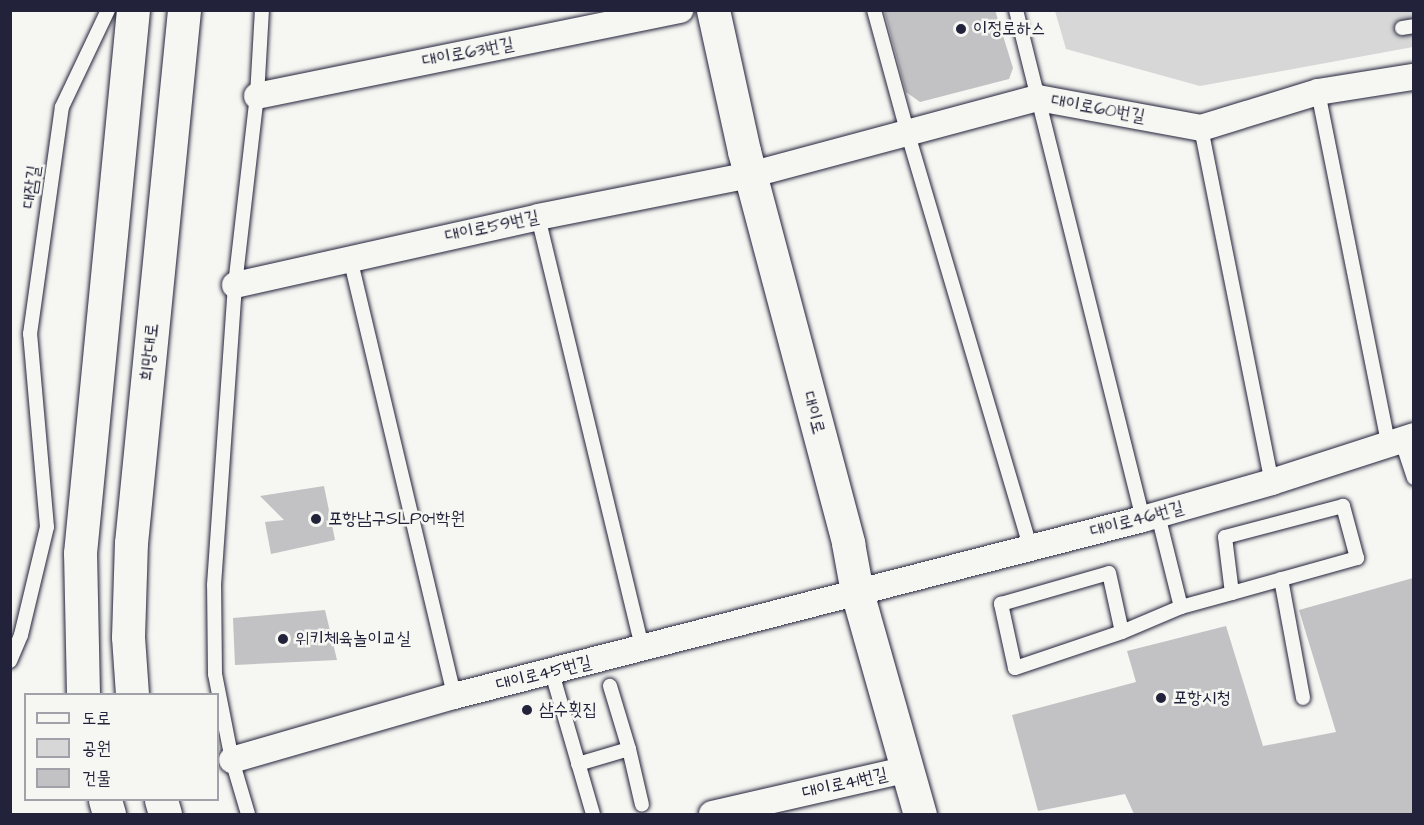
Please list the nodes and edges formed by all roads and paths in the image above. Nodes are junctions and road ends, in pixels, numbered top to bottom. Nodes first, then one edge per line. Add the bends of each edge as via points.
1 (108, 10) edge
2 (133, 10) edge
3 (184, 10) edge
4 (262, 10) edge
5 (680, 10) edge
6 (713, 10) edge
7 (874, 10) edge
8 (1016, 10) edge
9 (1413, 77) edge
10 (1318, 92) junction
11 (257, 96) junction
12 (1038, 98) junction
13 (1201, 128) junction
14 (907, 131) junction
15 (750, 175) junction
16 (538, 217) junction
17 (350, 258) junction
18 (235, 285) junction
19 (1401, 439) edge
20 (1413, 478) edge
21 (1272, 482) junction
22 (1150, 517) junction
23 (1031, 549) junction
24 (1281, 579) junction
25 (857, 592) junction
26 (1232, 593) junction
27 (1181, 608) junction
28 (1122, 632) junction
29 (642, 647) junction
30 (10, 661) edge
31 (552, 673) junction
32 (610, 686) dead end
33 (83, 693) edge
34 (132, 693) edge
35 (219, 693) edge
36 (219, 694) edge
37 (454, 696) junction
38 (1303, 698) dead end
39 (629, 749) junction
40 (232, 760) junction
41 (578, 764) junction
42 (908, 769) junction
43 (642, 805) dead end
44 (248, 814) edge
45 (593, 814) edge
46 (712, 814) edge
47 (920, 814) edge

1 - 30 lane, 대잠길 via 62,107 30,334 47,527 21,635
2 - 33 main road via 80,553
3 - 34 main road, 희망대로 via 131,543 128,637
4 - 11 lane
5 - 11 street, 대이로63번길
6 - 15 main road, 대이로
7 - 14 lane
8 - 12 lane
9 - 10 street, 대이로60번길
10 - 13 street, 대이로60번길
10 - 19 lane
11 - 18 lane
12 - 13 street, 대이로60번길
12 - 14 street, 대이로60번길
12 - 22 lane
13 - 21 lane
14 - 15 street, 대이로60번길
14 - 23 lane
15 - 16 street, 대이로59번길
15 - 25 main road, 대이로 via 848,543
16 - 17 street, 대이로59번길
16 - 29 lane
17 - 18 street, 대이로59번길
17 - 37 lane
18 - 35 lane via 214,585
19 - 20 lane
19 - 21 street, 대이로46번길
21 - 22 street, 대이로46번길
22 - 23 street, 대이로46번길
22 - 27 lane
23 - 25 street, 대이로46번길
24 - 26 lane
24 - 26 lane via 1357,558 1343,506 1225,537
24 - 38 lane
25 - 29 street, 대이로45번길
25 - 42 main road, 대이로
26 - 27 lane
27 - 28 lane
28 - 28 lane via 1109,573 1001,604 1015,668
29 - 31 street, 대이로45번길
31 - 37 street, 대이로45번길
31 - 41 lane
32 - 39 lane
36 - 40 lane
37 - 40 street, 대이로45번길
39 - 41 lane
39 - 43 lane
40 - 44 lane
41 - 45 lane
42 - 46 street, 대이로41번길
42 - 47 main road, 대이로

